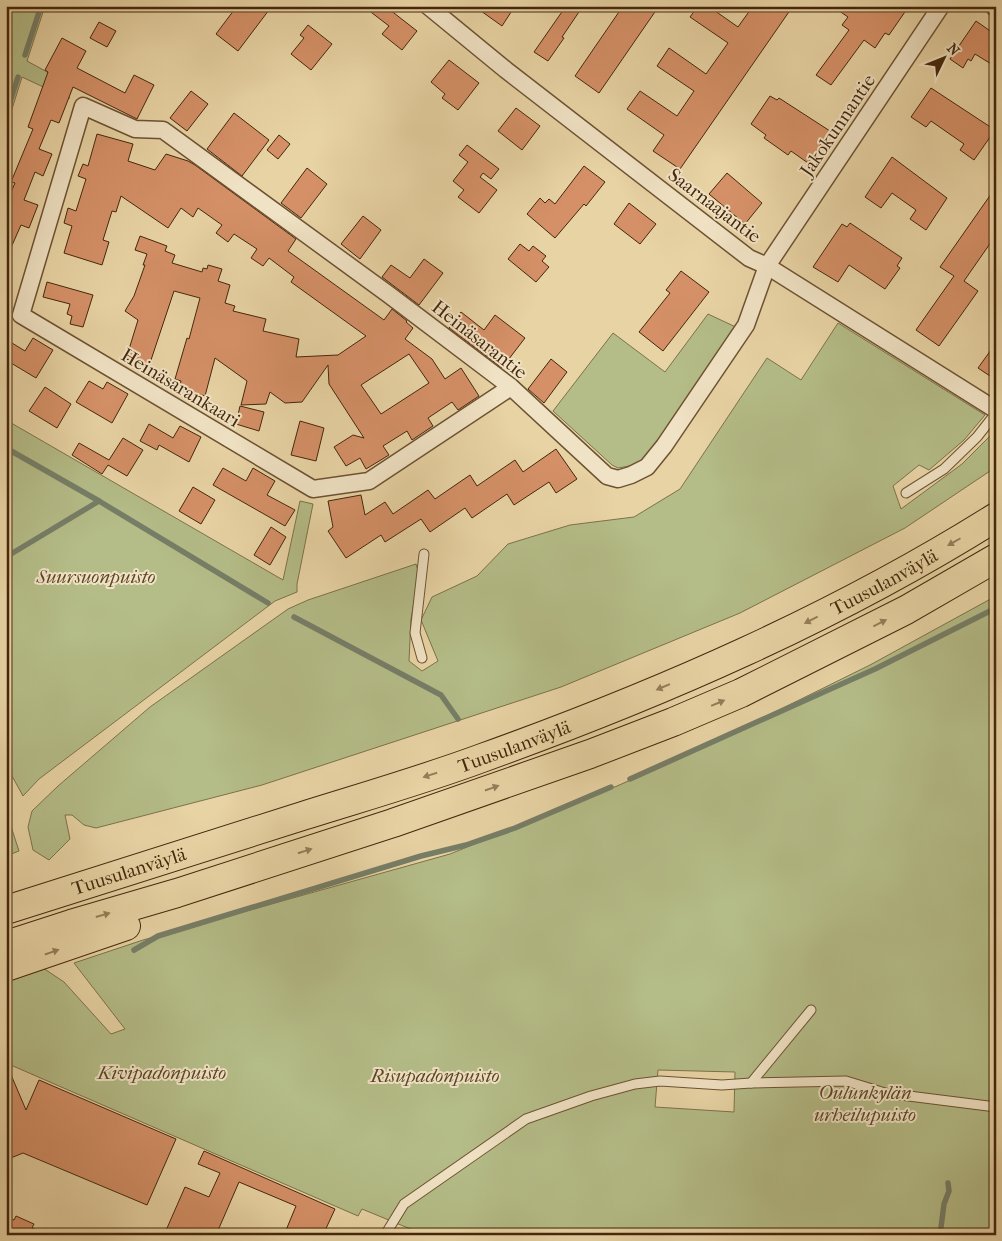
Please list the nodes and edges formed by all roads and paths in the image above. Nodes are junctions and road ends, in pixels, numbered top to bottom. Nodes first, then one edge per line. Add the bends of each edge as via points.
1 (428, 6) edge
2 (941, 6) edge
3 (83, 106) joint
4 (766, 266) junction
5 (511, 387) junction
6 (996, 411) edge
7 (906, 493) dead end
8 (996, 517) edge
9 (424, 554) dead end
10 (996, 558) edge
11 (422, 658) dead end
12 (259, 866) junction
13 (6, 910) edge
14 (6, 945) edge
15 (6, 968) edge
16 (811, 1010) dead end
17 (751, 1083) junction
18 (996, 1107) edge
19 (385, 1235) edge

1 - 4 street, Saarnaajantie via 749,258
2 - 4 street, Jakokunnantie
3 - 5 street, Heinäsarantie via 134,129 163,130
3 - 5 street, Heinäsarankaari via 21,315 313,489 369,481
4 - 5 street, Heinäsarantie via 746,326 664,446 647,467 632,475 618,479 608,476
4 - 6 street, Saarnaajantie
6 - 7 lane via 977,437 944,469
8 -> 13 highway, Tuusulanväylä via 888,580 807,622 575,724 480,759
9 - 11 lane via 415,634
12 -> 10 highway, Tuusulanväylä via 393,823 673,722 742,693 906,610
14 -> 12 highway, Tuusulanväylä
15 -> 12 highway via 201,900
16 - 17 lane
17 - 18 lane via 846,1081 885,1093
17 - 19 lane via 722,1085 660,1081 635,1084 526,1119 404,1204

